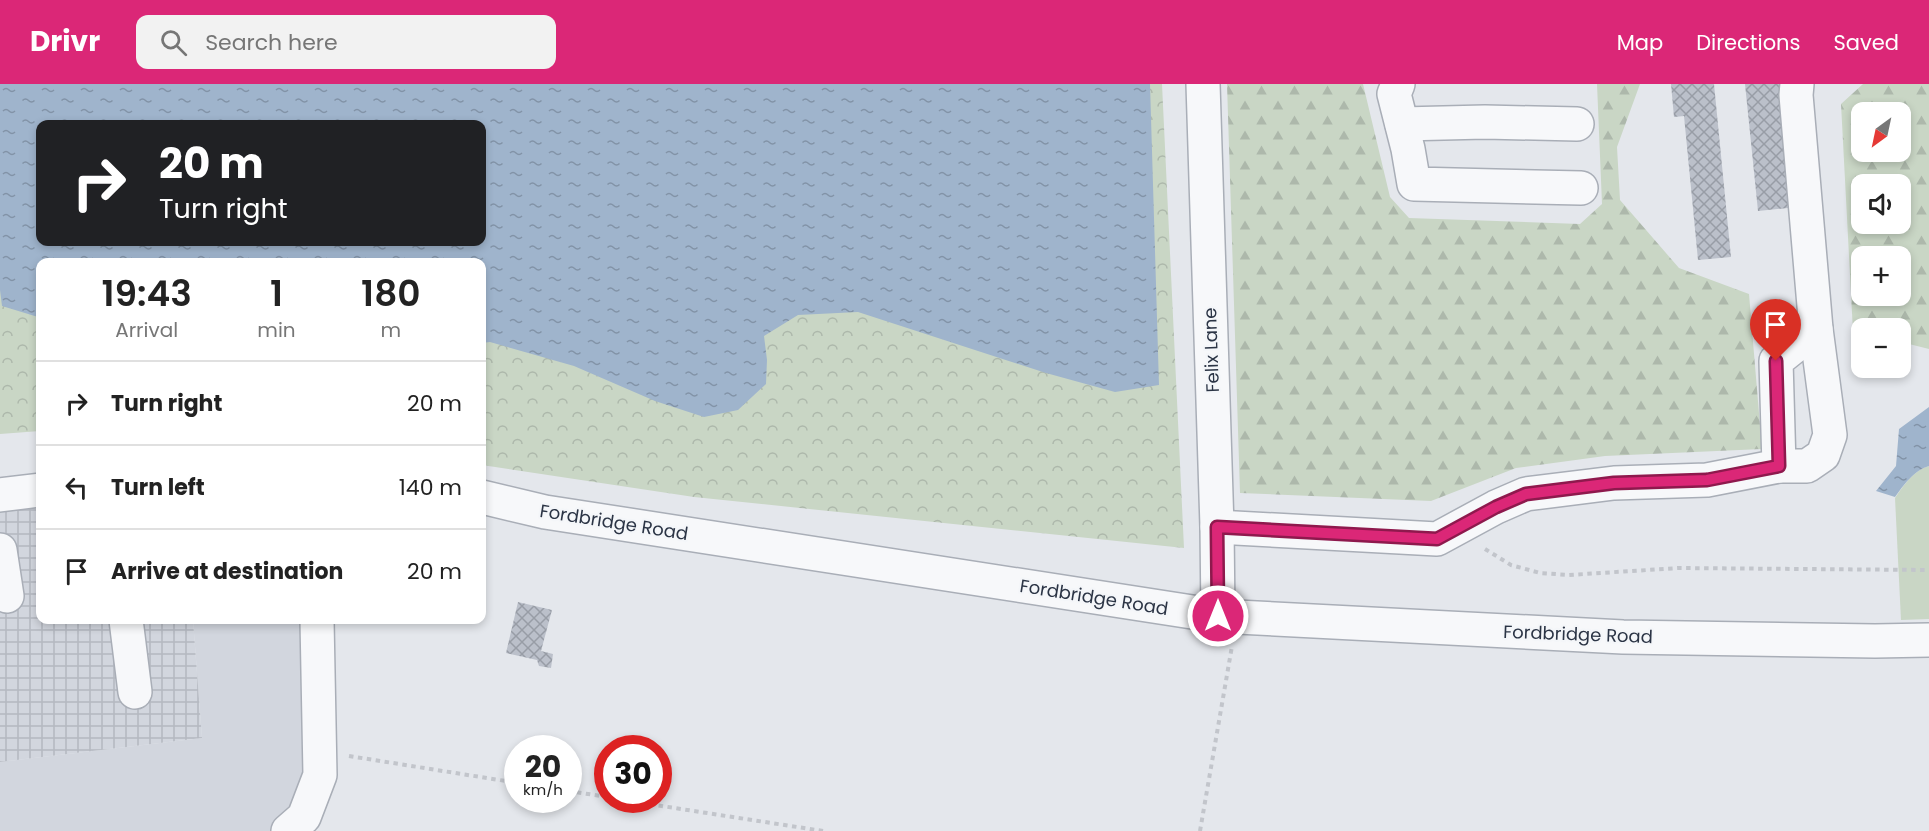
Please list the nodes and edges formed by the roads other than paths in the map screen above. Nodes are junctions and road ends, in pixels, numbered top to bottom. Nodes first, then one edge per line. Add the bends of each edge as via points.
1 (1203, 84) edge
2 (1398, 84) edge
3 (1797, 84) edge
4 (1402, 124) junction
5 (1577, 124) dead end
6 (1581, 188) dead end
7 (1816, 329) junction
8 (1779, 466) junction
9 (36, 469) edge
10 (0, 473) edge
11 (36, 490) edge
12 (0, 495) edge
13 (486, 499) edge
14 (1217, 527) junction
15 (0, 550) edge
16 (8, 596) dead end
17 (1226, 616) junction
18 (126, 624) edge
19 (317, 624) edge
20 (1929, 640) edge
21 (135, 692) dead end
22 (288, 831) edge

1 - 14 street, Felix Lane
2 - 4 street via 1394,94
3 - 7 street
4 - 5 street
4 - 6 street via 1414,184
7 - 8 street via 1776,361
7 - 8 street via 1830,435 1823,455 1807,466
8 - 14 street via 1707,480 1614,483 1526,494 1437,539
9 - 10 street
11 - 12 street
13 - 17 street, Fordbridge Road via 545,512
14 - 17 street, Felix Lane
15 - 16 street
17 - 20 street, Fordbridge Road via 1623,636
18 - 21 street
19 - 22 street via 320,775 304,817

